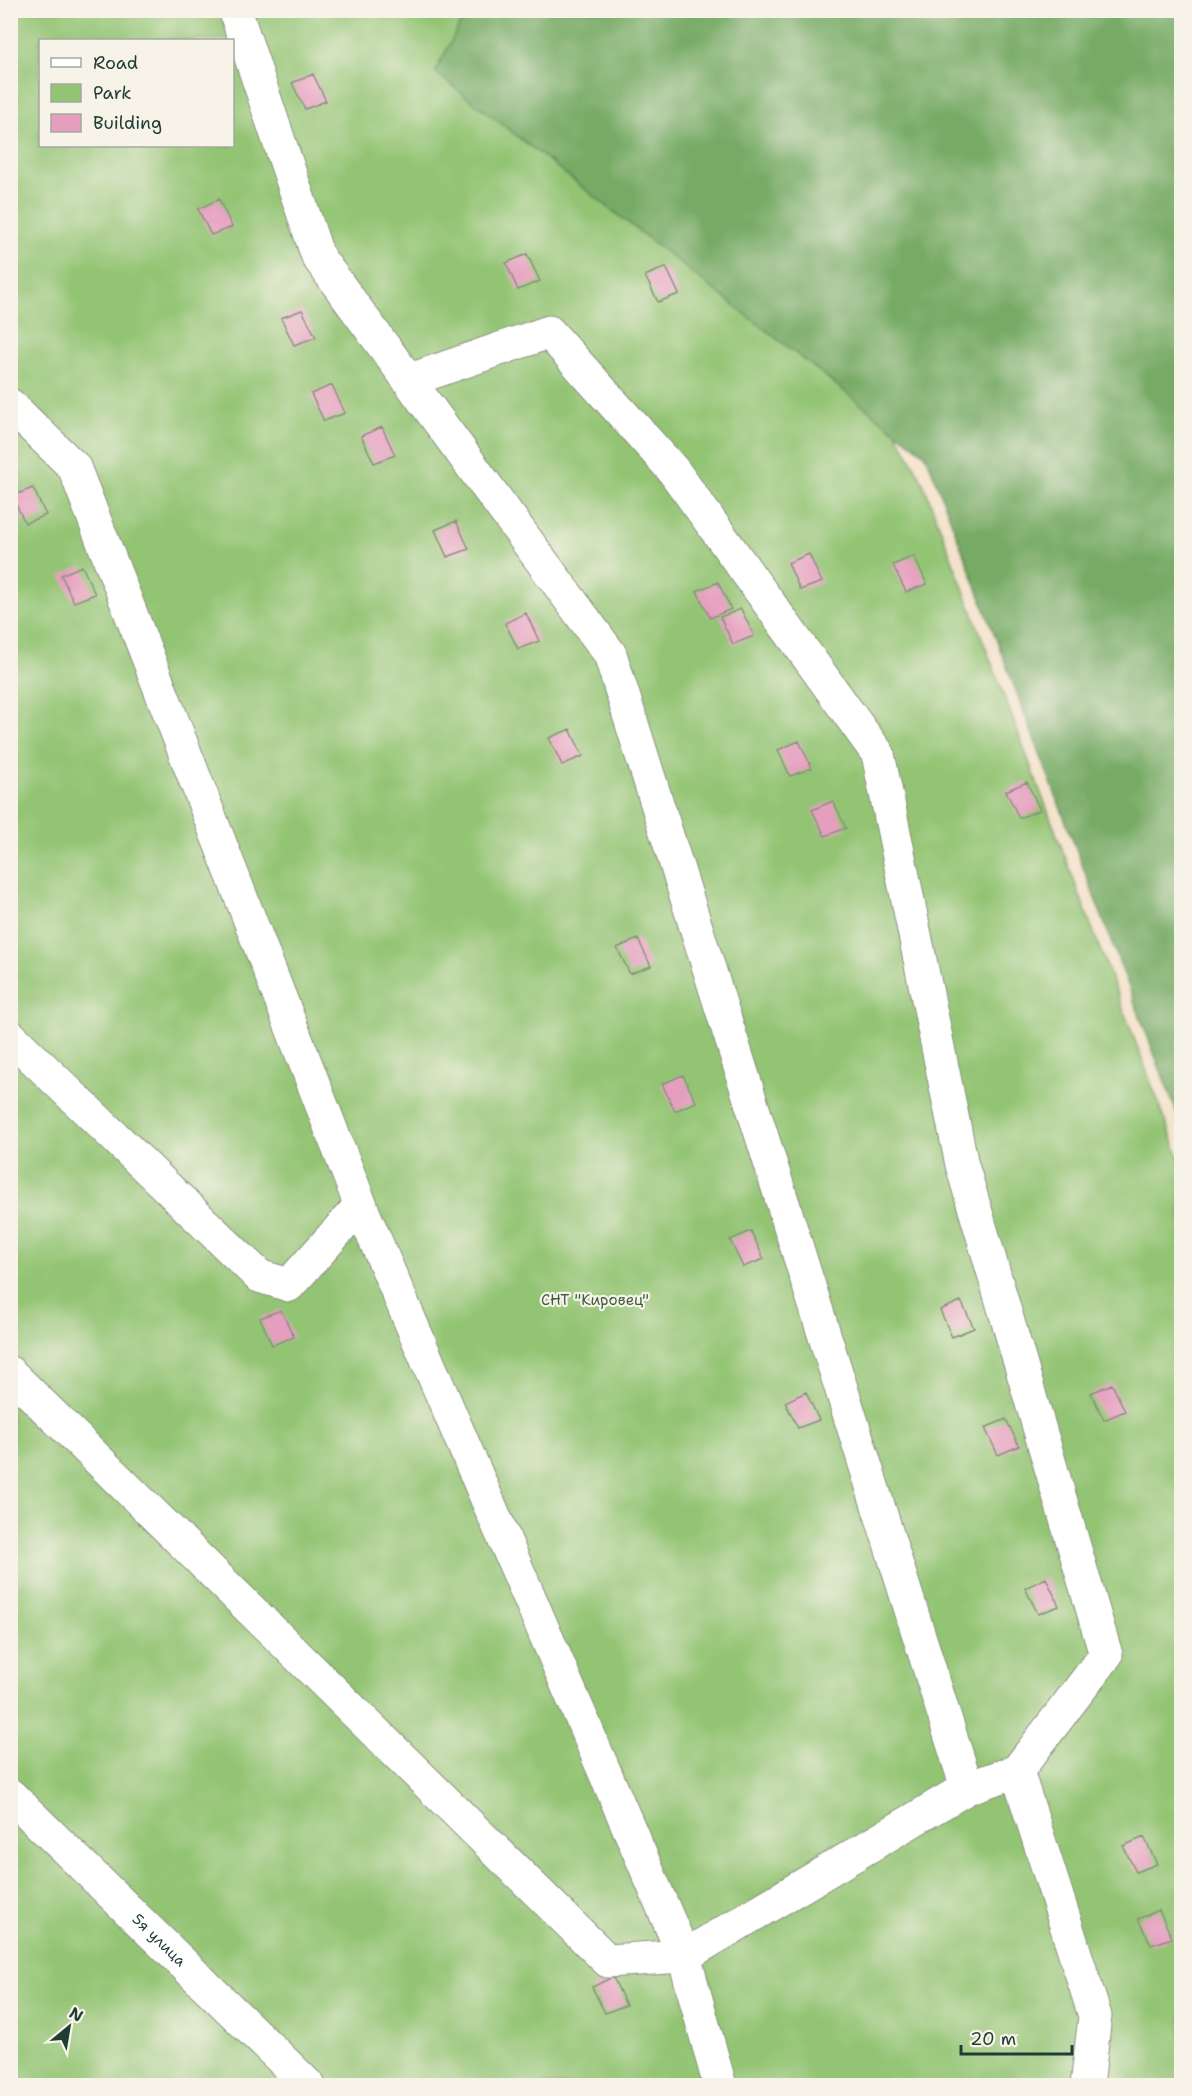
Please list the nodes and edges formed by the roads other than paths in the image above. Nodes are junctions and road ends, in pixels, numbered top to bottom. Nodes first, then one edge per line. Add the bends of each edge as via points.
1 (235, 10) edge
2 (410, 380) junction
3 (10, 405) edge
4 (10, 1036) edge
5 (361, 1205) junction
6 (10, 1373) edge
7 (1017, 1771) junction
8 (967, 1788) junction
9 (10, 1795) edge
10 (684, 1956) junction
11 (309, 2085) edge
12 (720, 2085) edge
13 (1087, 2085) edge

1 - 2 street via 318,257
2 - 7 street via 549,332 673,470 878,754 962,1164 1106,1655
2 - 8 street via 610,654
3 - 5 street via 74,468
4 - 5 street via 260,1276 289,1285
5 - 10 street
6 - 10 street via 608,1961
7 - 8 street
7 - 13 street via 1095,2016
8 - 10 street
9 - 11 street, 5я улица
10 - 12 street

